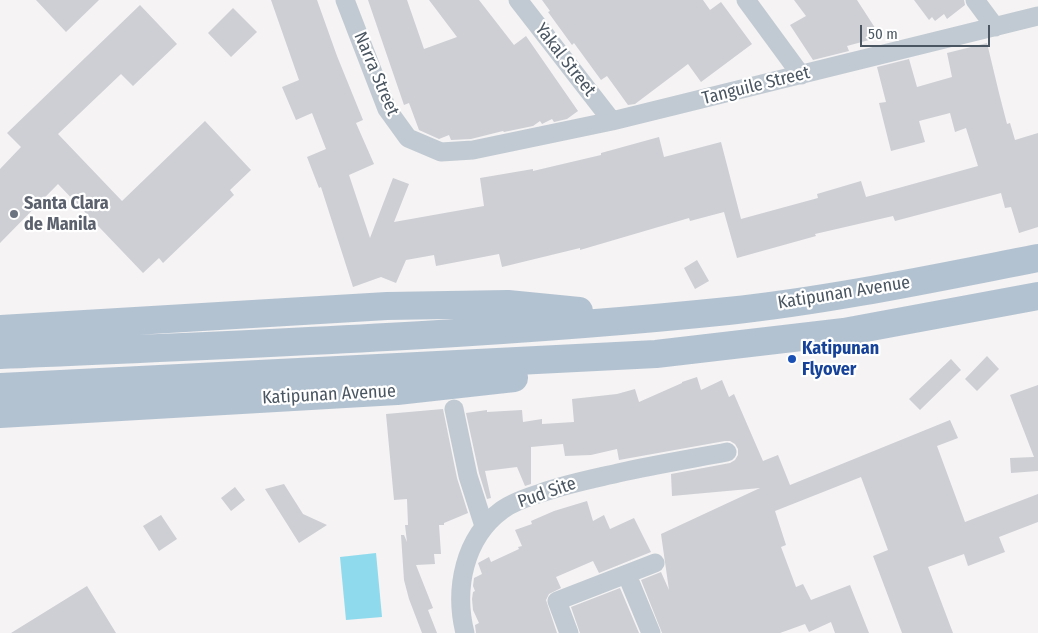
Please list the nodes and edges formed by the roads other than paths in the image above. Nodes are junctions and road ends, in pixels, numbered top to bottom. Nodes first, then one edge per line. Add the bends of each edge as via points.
1 (346, 0) edge
2 (518, 0) edge
3 (746, 0) edge
4 (975, 0) edge
5 (1038, 16) edge
6 (995, 27) junction
7 (801, 75) junction
8 (612, 121) junction
9 (473, 150) joint
10 (1038, 258) edge
11 (1038, 296) edge
12 (648, 318) junction
13 (0, 329) edge
14 (656, 354) junction
15 (0, 355) edge
16 (0, 387) edge
17 (454, 409) dead end
18 (0, 414) edge
19 (727, 452) dead end
20 (484, 526) junction
21 (655, 563) dead end
22 (627, 575) junction
23 (465, 633) edge
24 (569, 633) edge
25 (651, 633) edge

1 - 9 street, Narra Street via 387,109 408,138 441,152
2 - 8 street, Yakal Street
3 - 7 street
4 - 6 street
5 - 6 street, Tanguile Street
6 - 7 street, Tanguile Street
7 - 8 street, Tanguile Street
8 - 9 street, Tanguile Street
10 - 12 main road, Katipunan Avenue via 840,295 730,311
11 - 14 main road, Katipunan Avenue via 844,332
12 - 13 main road, Katipunan Avenue via 508,304 388,306
12 - 15 main road, Katipunan Avenue via 506,330
14 - 16 main road, Katipunan Avenue
14 - 18 main road, Katipunan Avenue via 509,378 397,391
17 - 20 street via 468,476
19 - 20 street, Pud Site via 567,483 504,509
20 - 23 street, Pud Site via 466,557 461,585 461,616
21 - 22 street
22 - 24 street via 557,601
22 - 25 street

